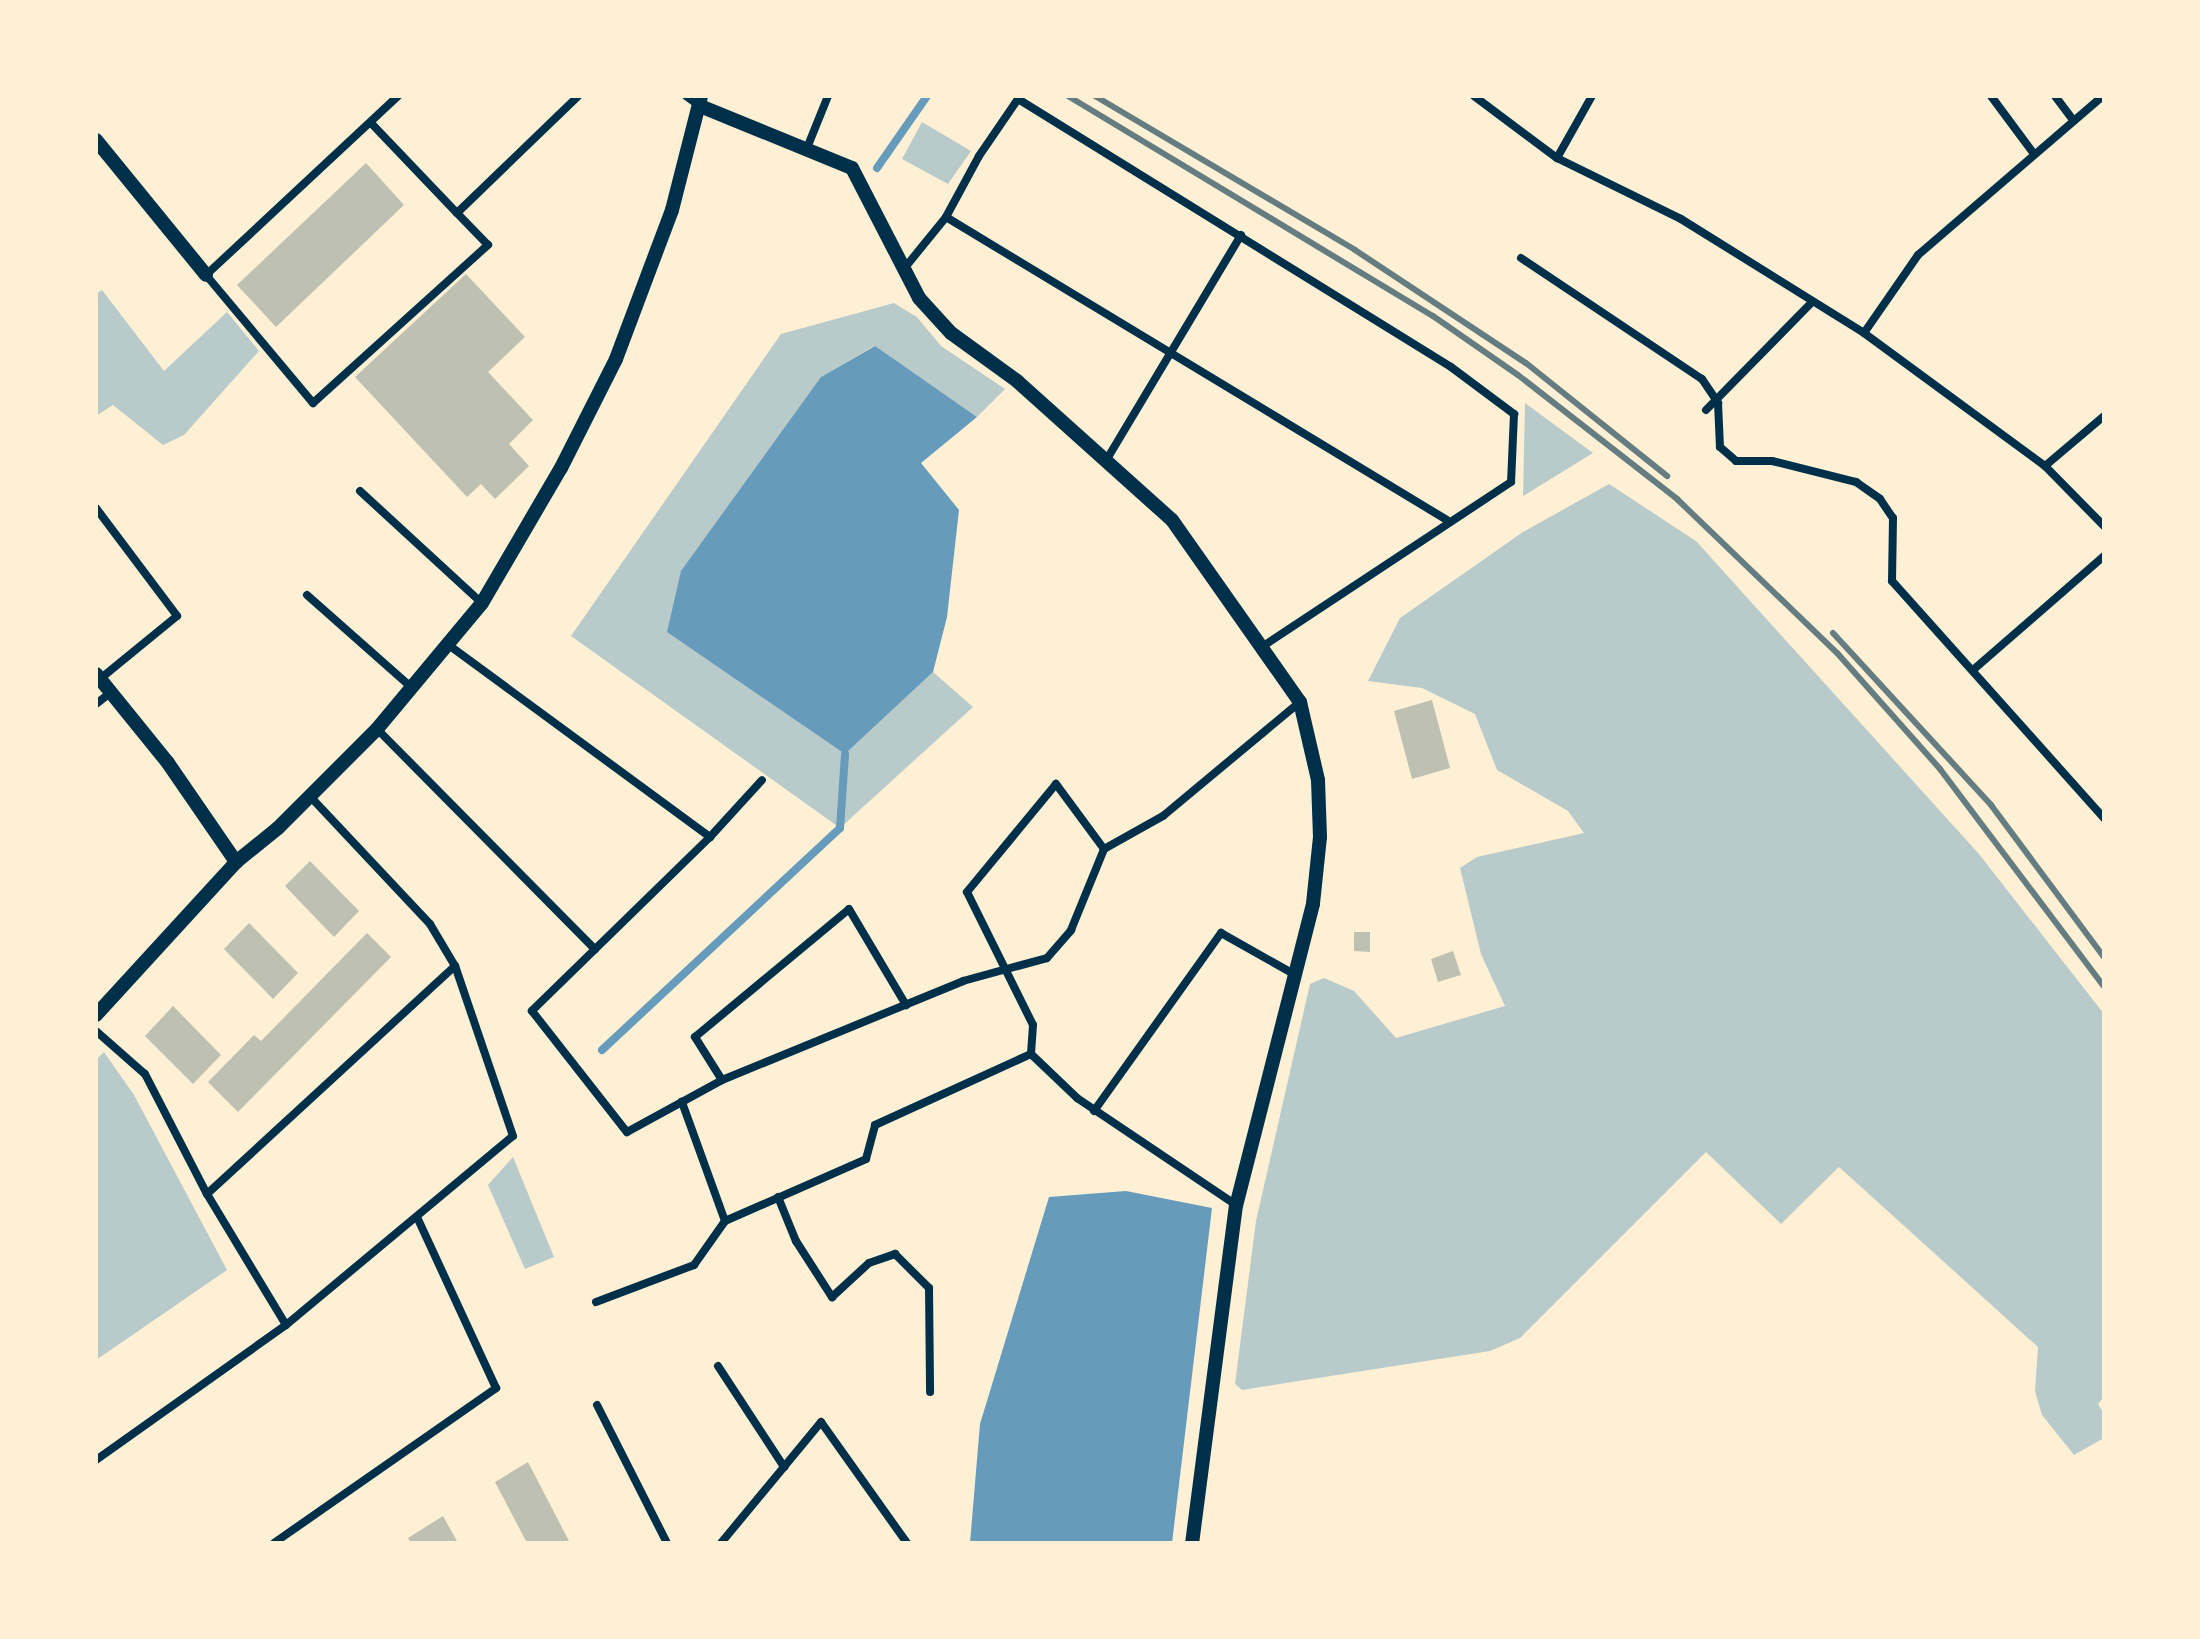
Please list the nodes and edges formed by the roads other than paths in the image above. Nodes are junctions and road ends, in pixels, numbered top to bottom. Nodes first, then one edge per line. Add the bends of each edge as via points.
1 (398, 96) edge
2 (578, 96) edge
3 (686, 96) edge
4 (828, 96) edge
5 (1474, 96) edge
6 (1592, 96) edge
7 (1991, 96) edge
8 (2055, 96) edge
9 (2103, 96) edge
10 (701, 101) edge
11 (2074, 121) junction
12 (371, 123) junction
13 (96, 140) edge
14 (807, 148) junction
15 (2034, 154) junction
16 (1557, 158) junction
17 (457, 213) junction
18 (946, 217) junction
19 (1241, 235) junction
20 (1521, 258) dead end
21 (903, 270) junction
22 (206, 275) junction
23 (1812, 302) junction
24 (1864, 333) junction
25 (1170, 350) junction
26 (1718, 403) junction
27 (1706, 410) dead end
28 (2104, 416) edge
29 (1107, 459) junction
30 (2045, 466) junction
31 (360, 491) dead end
32 (96, 508) edge
33 (1447, 520) junction
34 (2104, 526) edge
35 (2104, 556) edge
36 (307, 595) dead end
37 (482, 603) junction
38 (450, 646) junction
39 (1262, 647) junction
40 (1973, 670) junction
41 (98, 677) edge
42 (412, 688) junction
43 (110, 693) junction
44 (1300, 702) junction
45 (96, 704) edge
46 (377, 729) junction
47 (762, 780) dead end
48 (310, 796) junction
49 (2104, 818) edge
50 (710, 837) junction
51 (1104, 849) junction
52 (236, 862) junction
53 (595, 949) junction
54 (455, 966) junction
55 (1009, 972) junction
56 (1292, 973) junction
57 (906, 1005) junction
58 (96, 1015) edge
59 (96, 1031) edge
60 (1031, 1054) junction
61 (722, 1080) junction
62 (682, 1102) junction
63 (1094, 1111) junction
64 (207, 1194) junction
65 (778, 1197) junction
66 (1236, 1205) junction
67 (418, 1219) junction
68 (725, 1221) junction
69 (596, 1302) dead end
70 (286, 1325) junction
71 (718, 1366) dead end
72 (930, 1392) dead end
73 (597, 1405) dead end
74 (96, 1460) edge
75 (784, 1467) junction
76 (274, 1543) edge
77 (667, 1543) edge
78 (721, 1543) edge
79 (907, 1543) edge
80 (1192, 1543) edge

1 - 12 street
2 - 17 street
3 - 10 street
4 - 14 street
5 - 16 street
6 - 16 street
7 - 15 street
8 - 11 street
9 - 11 street
10 - 14 street
10 - 37 street via 672,210 616,359 561,468
11 - 15 street
12 - 17 street
12 - 22 street
13 - 22 street
14 - 21 street via 852,168
15 - 24 street via 1918,255
16 - 23 street via 1681,219
17 - 22 street via 488,245 313,403
18 - 19 street via 1018,99
18 - 21 street
18 - 25 street
19 - 25 street
19 - 33 street via 1451,367 1514,414 1511,482
20 - 26 street via 1702,379
21 - 29 street via 919,298 951,333 1017,381
23 - 24 street
23 - 26 street
24 - 30 street
25 - 29 street
25 - 33 street
26 - 27 street
26 - 40 street via 1720,447 1736,461 1772,461 1856,482 1880,499 1893,518 1892,581
28 - 30 street
29 - 39 street via 1172,520
30 - 34 street
31 - 37 street
32 - 41 street via 177,616
33 - 39 street
35 - 40 street
36 - 42 street
37 - 38 street
38 - 42 street
38 - 50 street
39 - 44 street
40 - 49 street
41 - 43 street
42 - 46 street
43 - 45 street
43 - 52 street via 168,763
44 - 51 street via 1163,816
44 - 56 street via 1318,780 1320,837 1313,904
46 - 48 street
46 - 53 street
47 - 50 street
48 - 52 street
48 - 54 street via 430,924
50 - 53 street
51 - 55 street via 1071,930 1047,958
51 - 55 street via 1056,784 967,892
52 - 58 street
53 - 62 street via 532,1011 627,1132
54 - 64 street
54 - 67 street via 513,1136
55 - 57 street via 963,981
55 - 60 street via 1033,1025
56 - 63 street via 1221,933
56 - 66 street
57 - 61 street
57 - 61 street via 849,909 695,1037
59 - 64 street via 145,1074
60 - 63 street
60 - 65 street via 875,1125 866,1159
61 - 62 street
62 - 68 street
63 - 66 street
64 - 70 street
65 - 68 street
65 - 72 street via 796,1241 832,1297 869,1263 895,1254 929,1288
66 - 80 street
67 - 70 street
67 - 76 street via 496,1388
68 - 69 street via 694,1265
70 - 74 street
71 - 75 street
73 - 77 street
75 - 78 street
75 - 79 street via 821,1422

